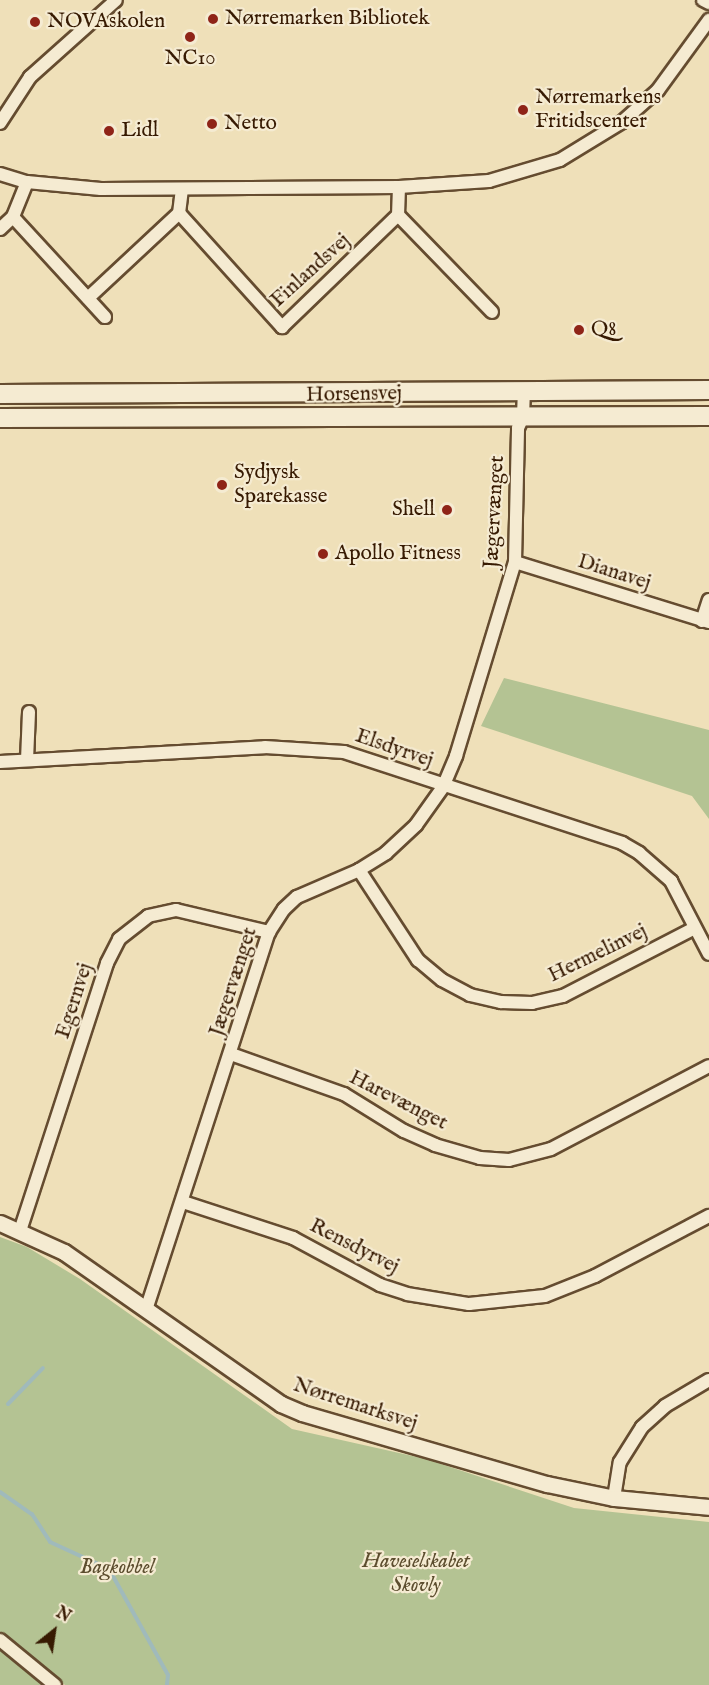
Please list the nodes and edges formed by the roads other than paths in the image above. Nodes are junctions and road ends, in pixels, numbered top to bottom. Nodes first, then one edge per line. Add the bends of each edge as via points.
1 (116, 0) edge
2 (704, 0) edge
3 (709, 3) edge
4 (709, 20) edge
5 (0, 123) edge
6 (0, 174) edge
7 (27, 182) junction
8 (399, 187) junction
9 (182, 189) junction
10 (179, 213) junction
11 (398, 215) junction
12 (13, 217) junction
13 (0, 229) edge
14 (88, 298) junction
15 (492, 312) dead end
16 (105, 317) dead end
17 (668, 390) junction
18 (709, 390) edge
19 (524, 391) junction
20 (0, 394) edge
21 (0, 408) edge
22 (375, 416) junction
23 (709, 416) edge
24 (523, 417) junction
25 (0, 418) edge
26 (113, 418) junction
27 (515, 562) junction
28 (709, 600) edge
29 (705, 621) edge
30 (29, 712) dead end
31 (27, 760) junction
32 (0, 762) edge
33 (442, 787) junction
34 (359, 870) junction
35 (695, 928) junction
36 (270, 932) junction
37 (709, 954) edge
38 (231, 1054) junction
39 (709, 1066) edge
40 (183, 1202) junction
41 (709, 1216) edge
42 (0, 1223) edge
43 (20, 1231) junction
44 (146, 1310) junction
45 (709, 1380) edge
46 (614, 1498) junction
47 (709, 1508) edge
48 (0, 1640) edge
49 (55, 1685) edge

1 - 5 street via 30,77
2 - 3 street
4 - 8 street via 658,90 622,122 560,160 489,181
6 - 7 street
7 - 9 street via 101,189
7 - 12 street
8 - 9 street
8 - 11 street
9 - 10 street
10 - 11 street, Finlandsvej via 282,327
10 - 14 street
11 - 15 street
12 - 13 street
12 - 14 street
14 - 16 street
17 - 18 main road, Horsensvej
17 - 19 main road, Horsensvej
17 - 24 main road via 638,402 535,402
19 - 20 main road, Horsensvej
19 - 22 main road via 513,406 397,406
19 - 24 street, Jægervænget
21 - 26 main road via 65,409
22 - 24 main road, Horsensvej
22 - 26 main road, Horsensvej
23 - 24 main road, Horsensvej
24 - 27 street, Jægervænget via 518,428
25 - 26 main road, Horsensvej
27 - 29 street, Dianavej
27 - 33 street, Jægervænget via 456,756
28 - 29 street, Dianavej
30 - 31 street
31 - 32 street, Elsdyrvej
31 - 33 street, Elsdyrvej via 308,747 344,752
33 - 34 street, Jægervænget via 416,825 386,853
33 - 35 street, Elsdyrvej via 631,848 655,864 670,881
34 - 35 street, Hermelinvej via 418,960 442,980 470,995 501,1002 532,1003 563,996
34 - 36 street, Jægervænget via 297,897
35 - 37 street, Elsdyrvej
36 - 38 street, Jægervænget
36 - 43 street, Egernvej via 176,910 148,916 119,939 107,963
38 - 39 street, Harevænget via 344,1094 435,1145 480,1158 509,1160 551,1149
38 - 40 street, Jægervænget
40 - 41 street, Rensdyrvej via 292,1238 380,1285 416,1296 469,1304 545,1296 595,1276
40 - 44 street, Jægervænget
42 - 43 street, Nørremarksvej
43 - 44 street, Nørremarksvej via 64,1252
44 - 46 street, Nørremarksvej via 281,1404 302,1413 547,1484
45 - 46 street via 665,1406 642,1427 620,1462
46 - 47 street, Nørremarksvej
48 - 49 street

